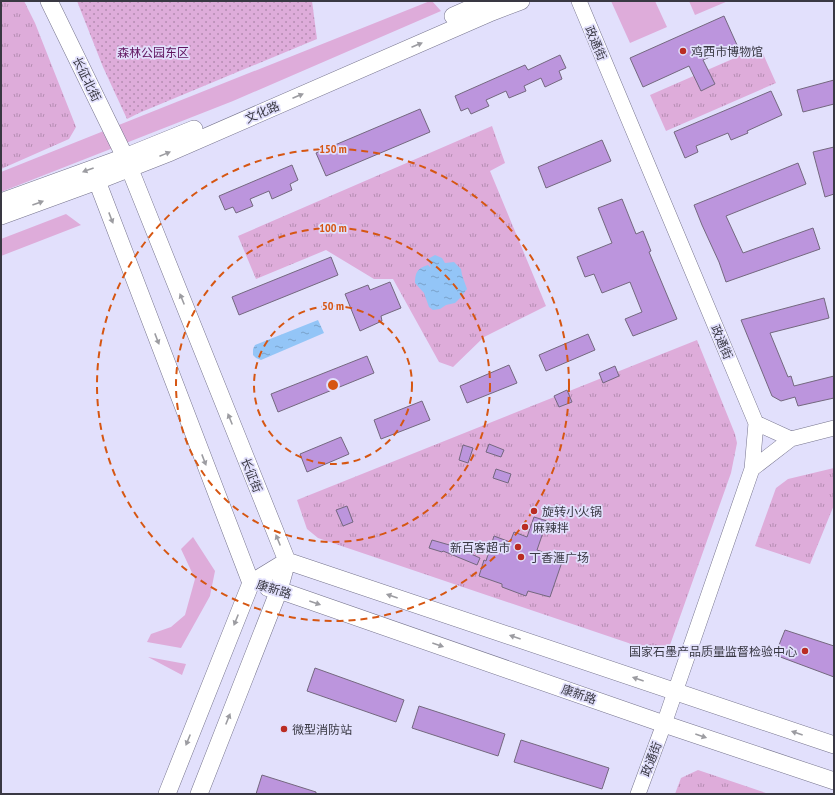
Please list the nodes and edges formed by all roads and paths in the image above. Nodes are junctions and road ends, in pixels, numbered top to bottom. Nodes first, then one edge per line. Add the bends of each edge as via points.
1 (48, 1) edge
2 (487, 1) edge
3 (521, 1) edge
4 (579, 1) edge
5 (127, 163) junction
6 (97, 181) junction
7 (1, 202) edge
8 (1, 216) edge
9 (756, 423) junction
10 (834, 428) edge
11 (791, 439) junction
12 (752, 469) junction
13 (287, 561) junction
14 (251, 583) junction
15 (279, 590) junction
16 (675, 691) junction
17 (664, 724) junction
18 (834, 745) edge
19 (834, 781) edge
20 (167, 794) edge
21 (198, 794) edge
22 (638, 794) edge

1 - 5 main road, 长征北街
2 - 5 main road, 文化路 via 186,133
5 -> 3 main road, 文化路 via 171,152
4 - 9 street, 政通街
5 - 6 main road, 文化路
5 -> 7 main road, 文化路
13 -> 5 main road, 长征街
8 -> 6 main road, 文化路
6 -> 14 main road
9 - 11 street
9 - 12 street, 政通街
10 - 11 street
11 - 12 street
12 - 16 street, 政通街
13 - 14 main road, 康新路
13 - 15 main road
16 -> 13 main road
14 - 15 main road, 康新路
14 -> 20 main road
15 -> 17 main road, 康新路
21 -> 15 main road
16 - 17 street, 政通街
18 -> 16 main road
17 -> 19 main road, 康新路
17 - 22 street, 政通街

